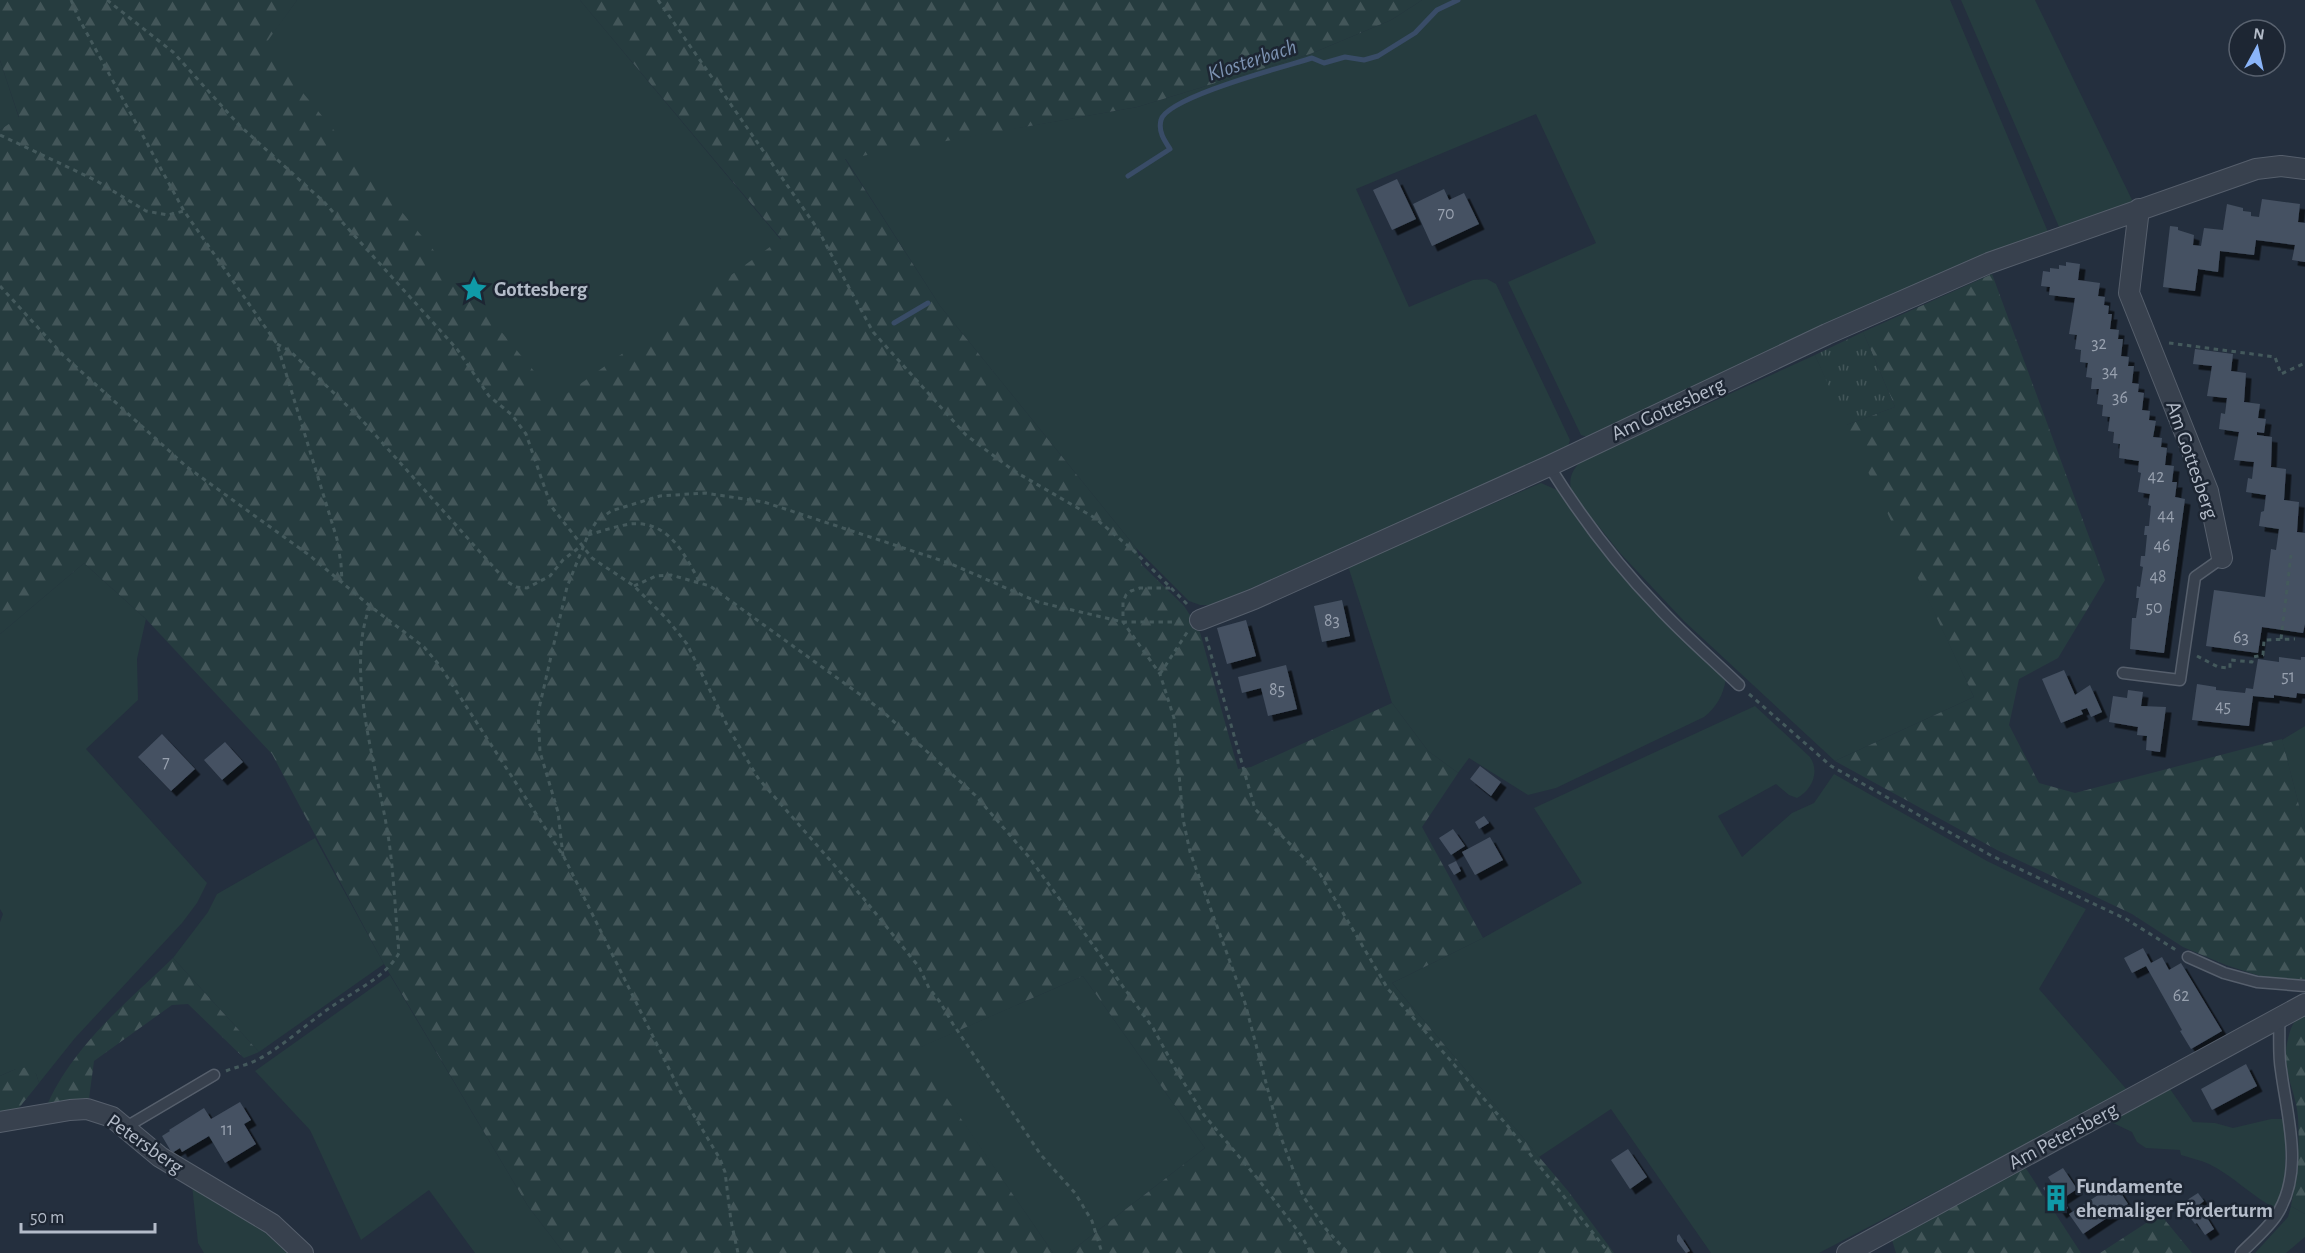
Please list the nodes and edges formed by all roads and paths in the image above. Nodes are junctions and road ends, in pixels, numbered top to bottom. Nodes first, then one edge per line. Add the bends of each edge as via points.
1 (71, 0) edge
2 (107, 0) edge
3 (658, 0) edge
4 (0, 135) edge
5 (2305, 169) edge
6 (2139, 209) junction
7 (184, 211) junction
8 (0, 286) edge
9 (2148, 340) junction
10 (276, 344) junction
11 (2305, 363) edge
12 (1549, 466) junction
13 (588, 535) junction
14 (583, 545) junction
15 (2291, 555) dead end
16 (2222, 558) joint
17 (699, 581) junction
18 (342, 582) junction
19 (634, 586) junction
20 (1170, 588) junction
21 (370, 606) junction
22 (1197, 621) junction
23 (1123, 622) junction
24 (2281, 639) junction
25 (2295, 639) dead end
26 (2185, 649) junction
27 (2122, 673) dead end
28 (1160, 674) junction
29 (1739, 685) joint
30 (564, 857) junction
31 (2188, 957) joint
32 (2305, 986) edge
33 (2305, 1004) edge
34 (2280, 1019) junction
35 (214, 1075) joint
36 (0, 1122) edge
37 (126, 1126) junction
38 (303, 1253) edge
39 (738, 1253) edge
40 (1102, 1253) edge
41 (1311, 1253) edge
42 (1348, 1253) edge
43 (1609, 1253) edge
44 (1847, 1253) edge
45 (2241, 1253) edge

1 - 7 path
2 - 14 path via 173,52 239,125 324,202 457,349 489,396 512,415 526,434 551,506
3 - 20 path via 817,228 873,332 966,435 1014,471 1095,518
4 - 7 path via 95,180 146,211 168,215
5 - 6 street, Am Gottesberg via 2256,169
6 - 9 street, Am Gottesberg via 2128,293
6 - 12 street, Am Gottesberg via 1989,263 1827,334
7 - 10 path
8 - 18 path via 63,355 187,467
9 - 11 path via 2276,357 2281,374
9 - 16 street, Am Gottesberg via 2208,491
10 - 14 path via 290,351 361,419 506,581 526,588 550,576 562,560
10 - 18 path via 337,539
12 - 22 street, Am Gottesberg
12 - 29 lane via 1615,559 1659,608
13 - 14 path
13 - 17 path via 631,524 666,532
13 - 23 path via 596,522 611,511 660,496 705,493 764,502 950,563 1038,602
14 - 19 path via 592,558
14 - 30 path via 567,587 538,713 540,752 558,812
15 - 24 path
16 - 26 lane, Am Gottesberg via 2195,577
17 - 19 path via 656,576
17 - 41 path via 880,709 975,795 1028,856 1153,1028 1204,1115 1258,1179
18 - 21 path
19 - 40 path via 687,644 758,778 919,967 929,988 1041,1155 1075,1193 1092,1221
20 - 22 path
20 - 23 path via 1131,591 1123,602
21 - 30 path via 424,647 440,666
21 - 35 path via 362,640 361,676 387,832 399,953 383,973 294,1036 256,1060
22 - 23 path
22 - 28 path
22 - 43 path via 1215,664 1255,809 1320,874 1388,989 1506,1124
23 - 28 path
24 - 25 path
24 - 26 path via 2264,640 2263,655 2253,657 2252,662 2230,660 2230,668 2218,667
26 - 27 lane, Am Gottesberg via 2180,680
28 - 42 path via 1174,718 1183,819 1190,852 1245,1003 1279,1131 1303,1196
29 - 31 path via 1831,766 1992,856 2126,919
30 - 39 path via 683,1096 720,1159
31 - 32 lane via 2257,982
33 - 34 street, Am Petersberg
34 - 44 street, Am Petersberg
34 - 45 lane via 2280,1069 2292,1143 2290,1176 2285,1200 2276,1217
35 - 37 lane
36 - 37 street, Petersberg via 87,1109 112,1116
37 - 38 street, Petersberg via 160,1158 272,1224

